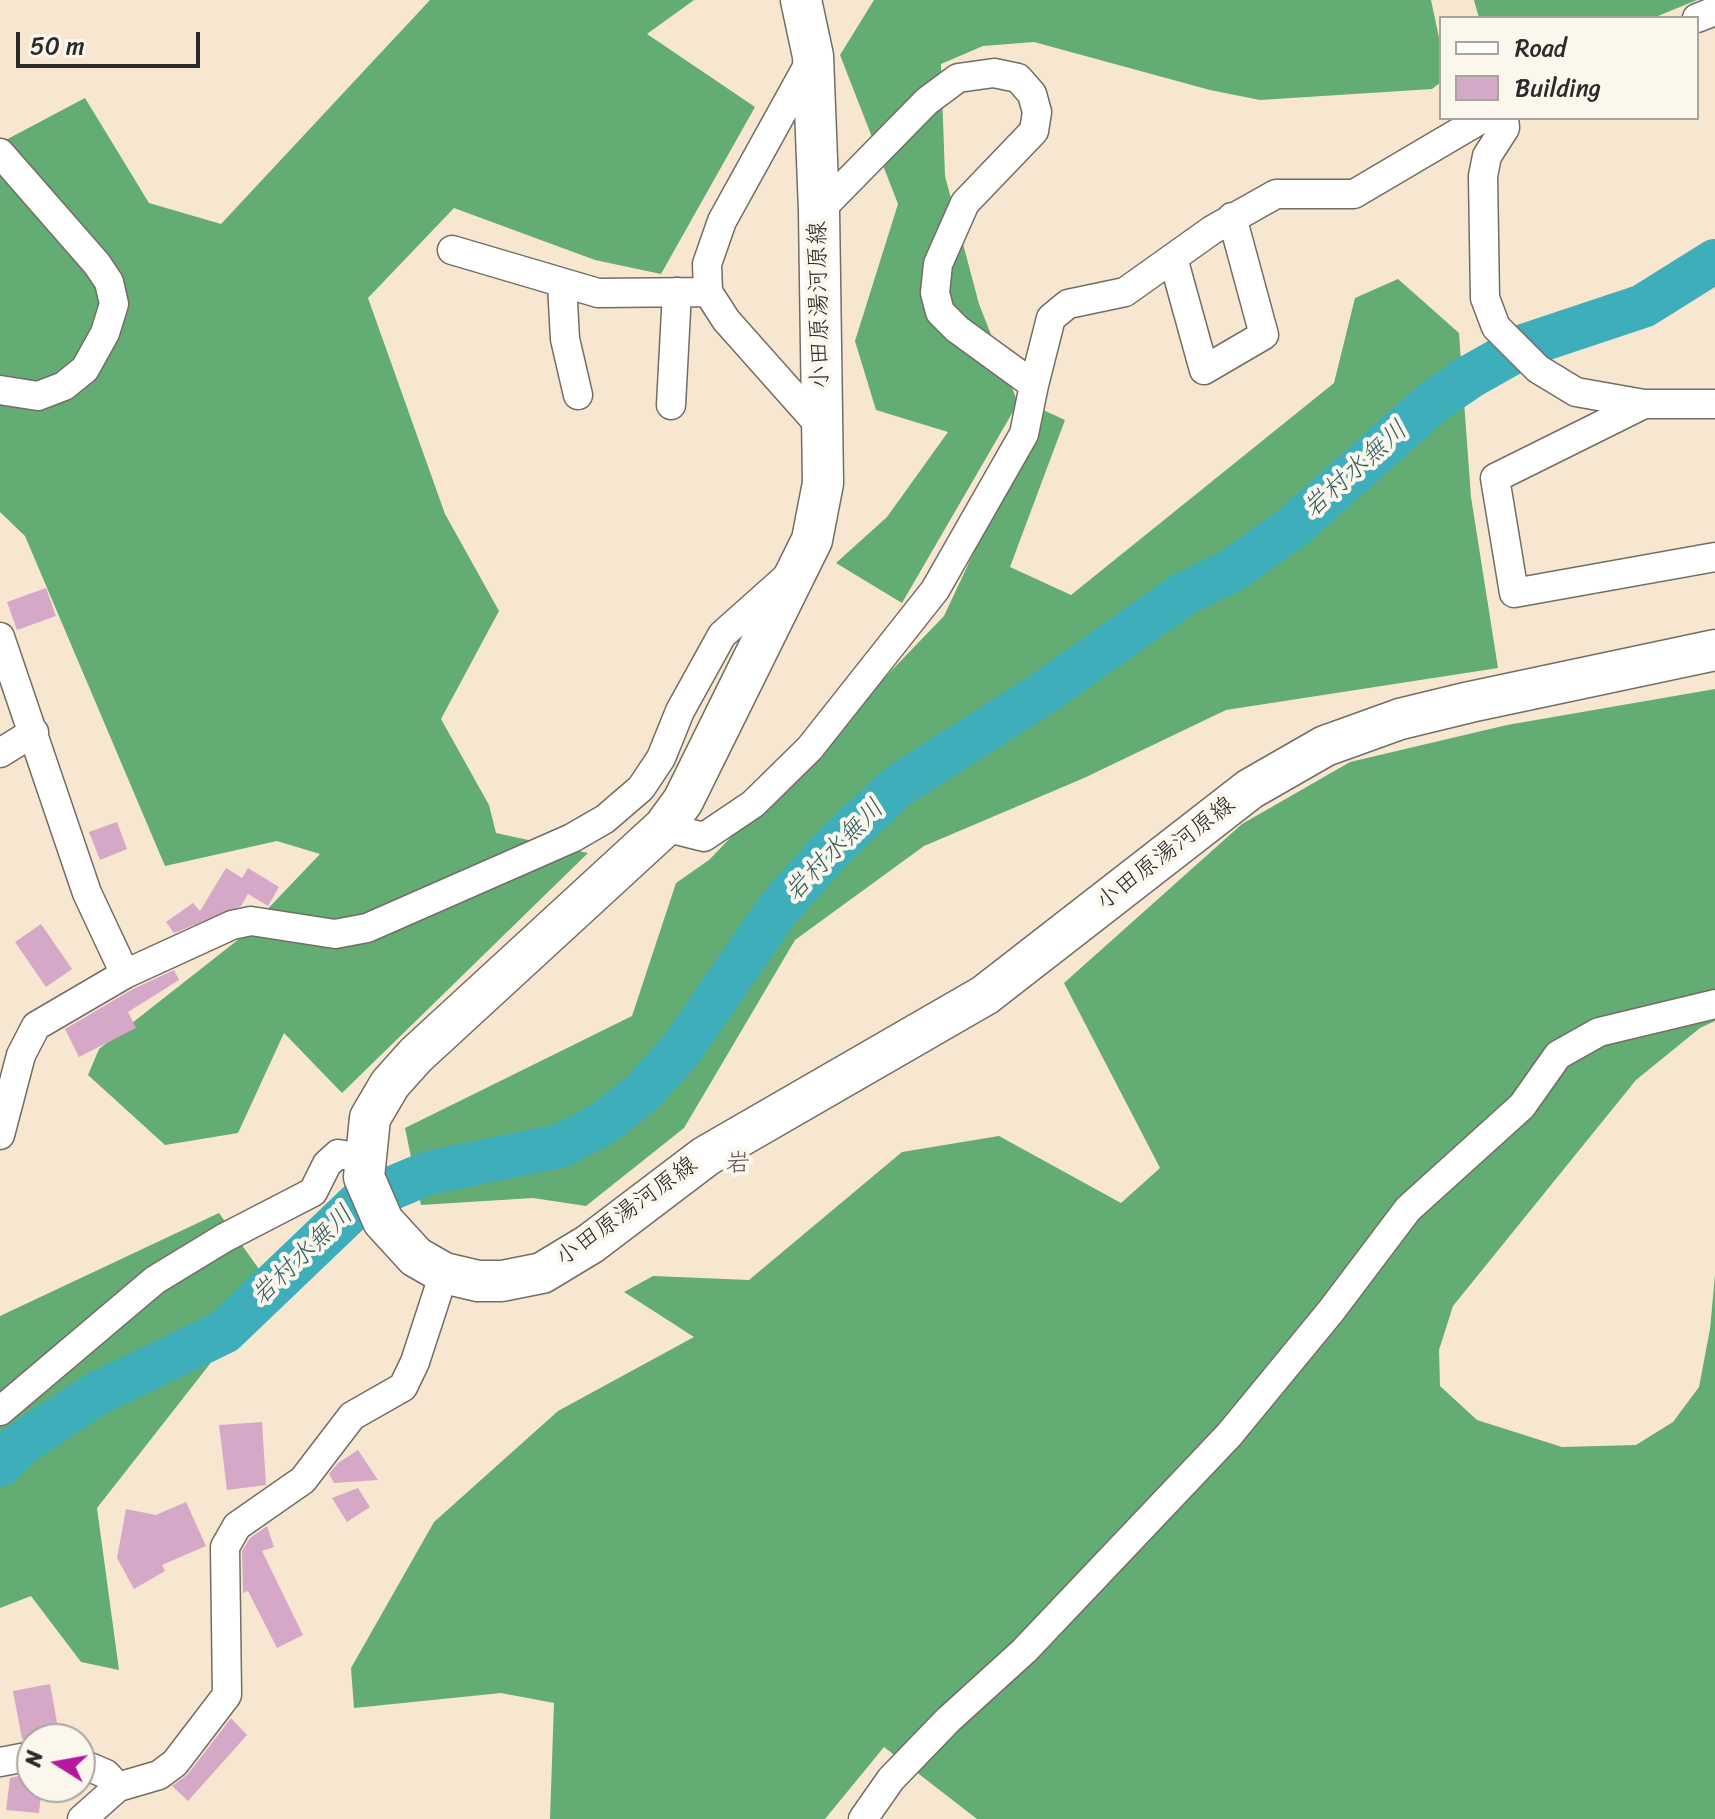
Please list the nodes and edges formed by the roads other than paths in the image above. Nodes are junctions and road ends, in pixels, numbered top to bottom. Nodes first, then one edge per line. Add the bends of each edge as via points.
1 (808, 2) edge
2 (813, 56) junction
3 (1480, 120) edge
4 (1504, 120) edge
5 (0, 153) edge
6 (819, 211) junction
7 (1232, 217) junction
8 (452, 250) dead end
9 (1173, 258) junction
10 (562, 284) junction
11 (677, 292) junction
12 (708, 292) junction
13 (1034, 385) junction
14 (0, 390) edge
15 (578, 395) dead end
16 (1644, 404) junction
17 (1715, 404) edge
18 (671, 405) dead end
19 (822, 428) junction
20 (1715, 557) edge
21 (803, 563) junction
22 (0, 637) edge
23 (1715, 650) edge
24 (34, 732) junction
25 (0, 753) edge
26 (664, 827) junction
27 (125, 974) junction
28 (1715, 1004) edge
29 (0, 1135) edge
30 (364, 1168) junction
31 (444, 1273) junction
32 (0, 1411) edge
33 (96, 1770) edge
34 (118, 1787) junction
35 (82, 1819) edge
36 (863, 1819) edge

1 - 2 main road, 小田原湯河原線
2 - 6 main road, 小田原湯河原線
2 - 12 street via 722,221 707,264
3 - 7 street via 1354,194 1276,194
4 - 16 street via 1483,176 1485,298 1496,327 1538,369 1576,392
5 - 14 street via 97,264 109,282 114,304 85,369 64,386 38,396
6 - 13 street via 927,101 958,78 994,73 1018,78 1032,94 1037,112 1034,131 965,203 938,264 935,293 940,312 957,329
6 - 19 main road, 小田原湯河原線
7 - 9 street
7 - 9 street via 1264,335 1204,370
8 - 10 street
9 - 13 street via 1125,292 1068,304 1051,318
10 - 11 street via 598,293
10 - 15 street via 565,339
11 - 12 street
11 - 18 street
12 - 19 street via 726,320
13 - 26 street via 1024,434 935,590 810,748 753,804 704,837
16 - 17 street
16 - 20 street via 1495,478 1514,593
19 - 21 main road, 小田原湯河原線 via 823,483
21 - 26 main road, 小田原湯河原線 via 683,801
21 - 27 street via 722,635 661,758 641,788 605,819 547,850 367,928 335,934 251,921
22 - 24 street
23 - 31 main road, 小田原湯河原線 via 1428,712 1325,746 1250,789 985,995 706,1156 590,1244 542,1273 478,1281
24 - 25 street
24 - 27 street via 87,893
26 - 30 main road, 小田原湯河原線 via 390,1084 370,1118
27 - 29 street via 36,1026 21,1055
28 - 36 street via 1599,1032 1558,1055 1522,1106 1408,1209 1229,1435 1024,1651 929,1739
30 - 31 main road, 小田原湯河原線 via 383,1221 416,1257
30 - 32 street via 338,1154 313,1192 155,1280
31 - 34 street via 403,1387 352,1416 303,1480 237,1526 225,1547 227,1695 175,1763 159,1775
33 - 34 street
34 - 35 street

